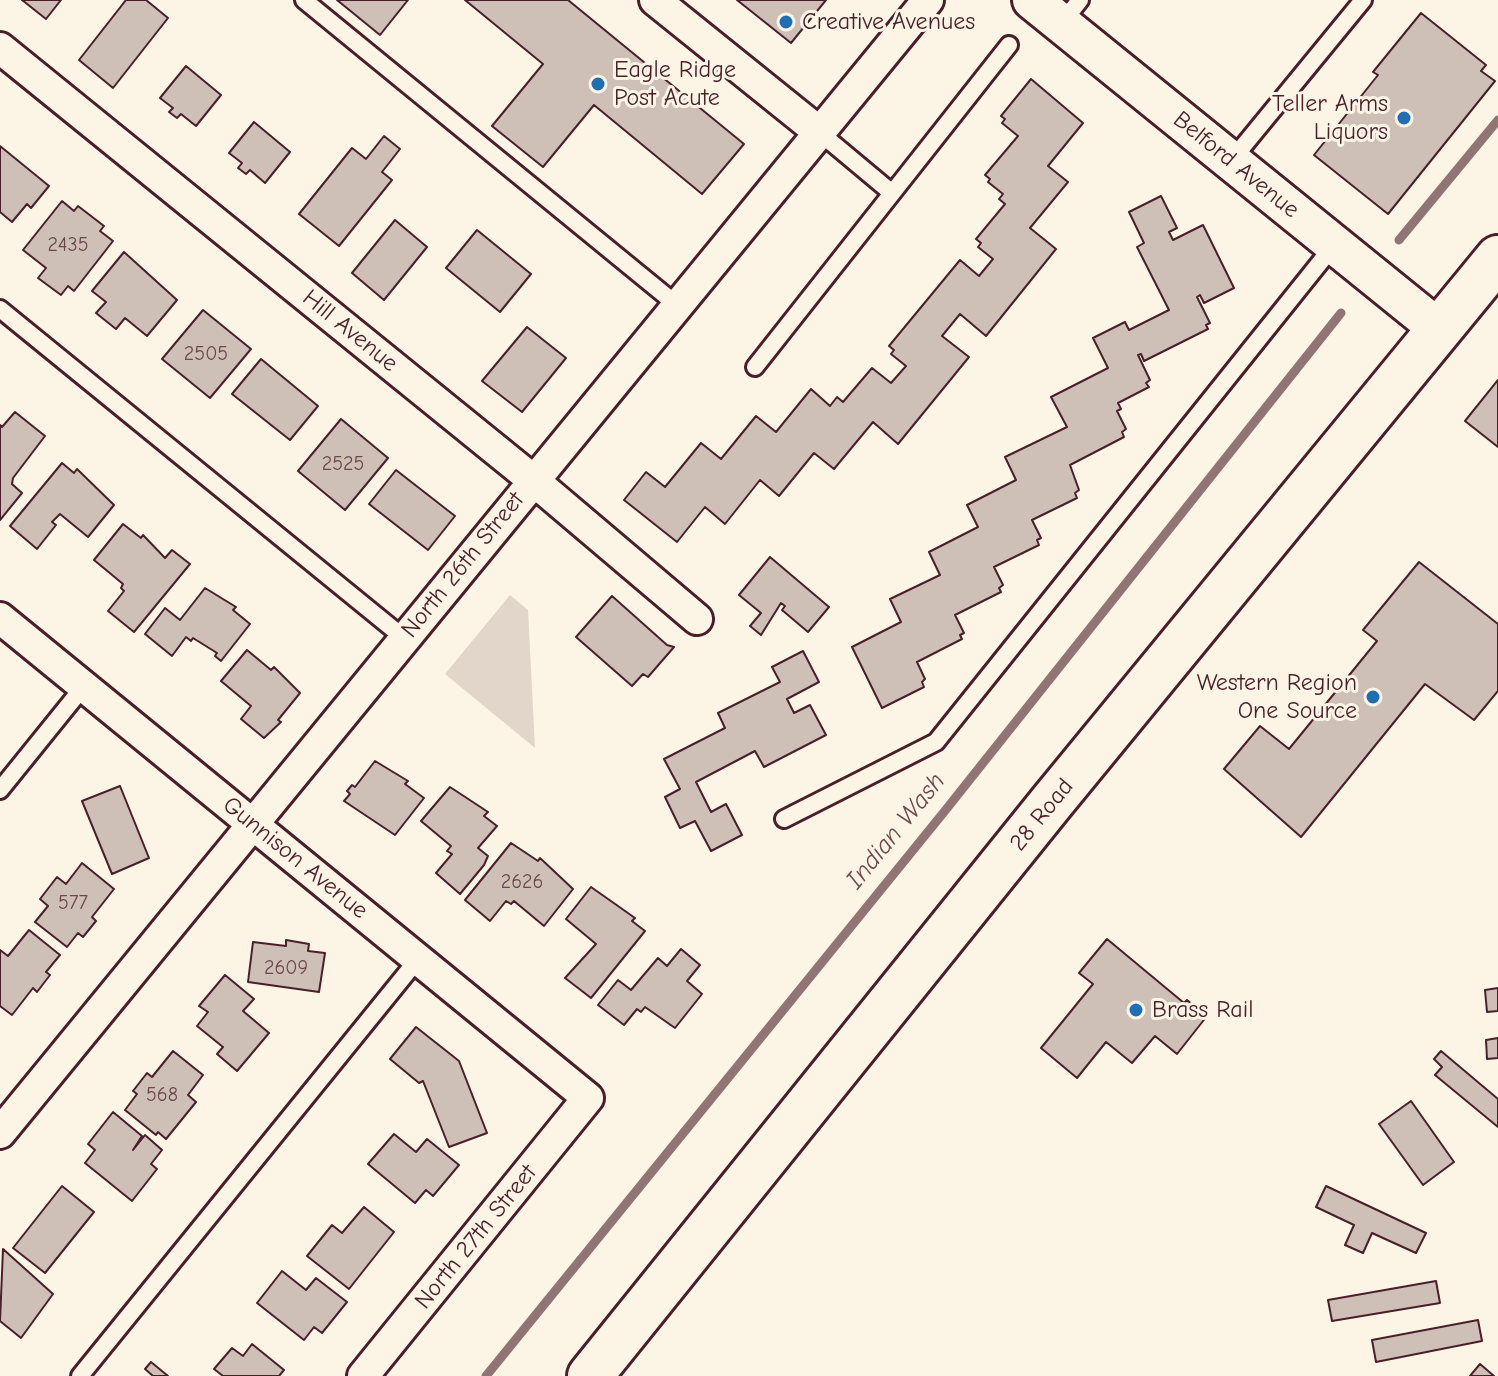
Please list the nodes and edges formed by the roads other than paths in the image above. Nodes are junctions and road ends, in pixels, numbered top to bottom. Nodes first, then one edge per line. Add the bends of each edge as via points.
1 (304, 0) edge
2 (655, 0) edge
3 (928, 0) edge
4 (1032, 0) edge
5 (1363, 0) edge
6 (1070, 12) edge
7 (1009, 45) dead end
8 (0, 48) edge
9 (819, 132) junction
10 (1231, 161) junction
11 (892, 193) junction
12 (1334, 245) junction
13 (1498, 258) edge
14 (677, 305) junction
15 (0, 309) edge
16 (1440, 330) junction
17 (755, 367) dead end
18 (533, 480) junction
19 (0, 618) edge
20 (697, 619) dead end
21 (404, 638) junction
22 (84, 686) junction
23 (0, 790) edge
24 (784, 819) dead end
25 (251, 822) junction
26 (418, 959) junction
27 (588, 1098) joint
28 (0, 1133) edge
29 (80, 1376) edge
30 (363, 1376) edge
31 (590, 1376) edge

1 - 14 lane
2 - 9 street
3 - 9 street, North 26th Street
4 - 6 street, Belford Avenue
5 - 10 lane
6 - 10 street, Belford Avenue
7 - 11 lane
8 - 18 street, Hill Avenue
9 - 11 lane
9 - 14 street, North 26th Street
10 - 12 street, Belford Avenue
11 - 17 lane
12 - 16 street, Belford Avenue
12 - 24 lane via 936,742
13 - 16 main road, 28 Road
14 - 18 street, North 26th Street
15 - 21 lane
16 - 31 main road, 28 Road
18 - 20 street, Hill Avenue
18 - 21 street, North 26th Street
19 - 22 street, Gunnison Avenue
21 - 25 street, North 26th Street
22 - 23 lane
22 - 25 street, Gunnison Avenue
25 - 26 street, Gunnison Avenue
25 - 28 street, North 26th Street
26 - 27 street, Gunnison Avenue
26 - 29 lane
27 - 30 street, North 27th Street

